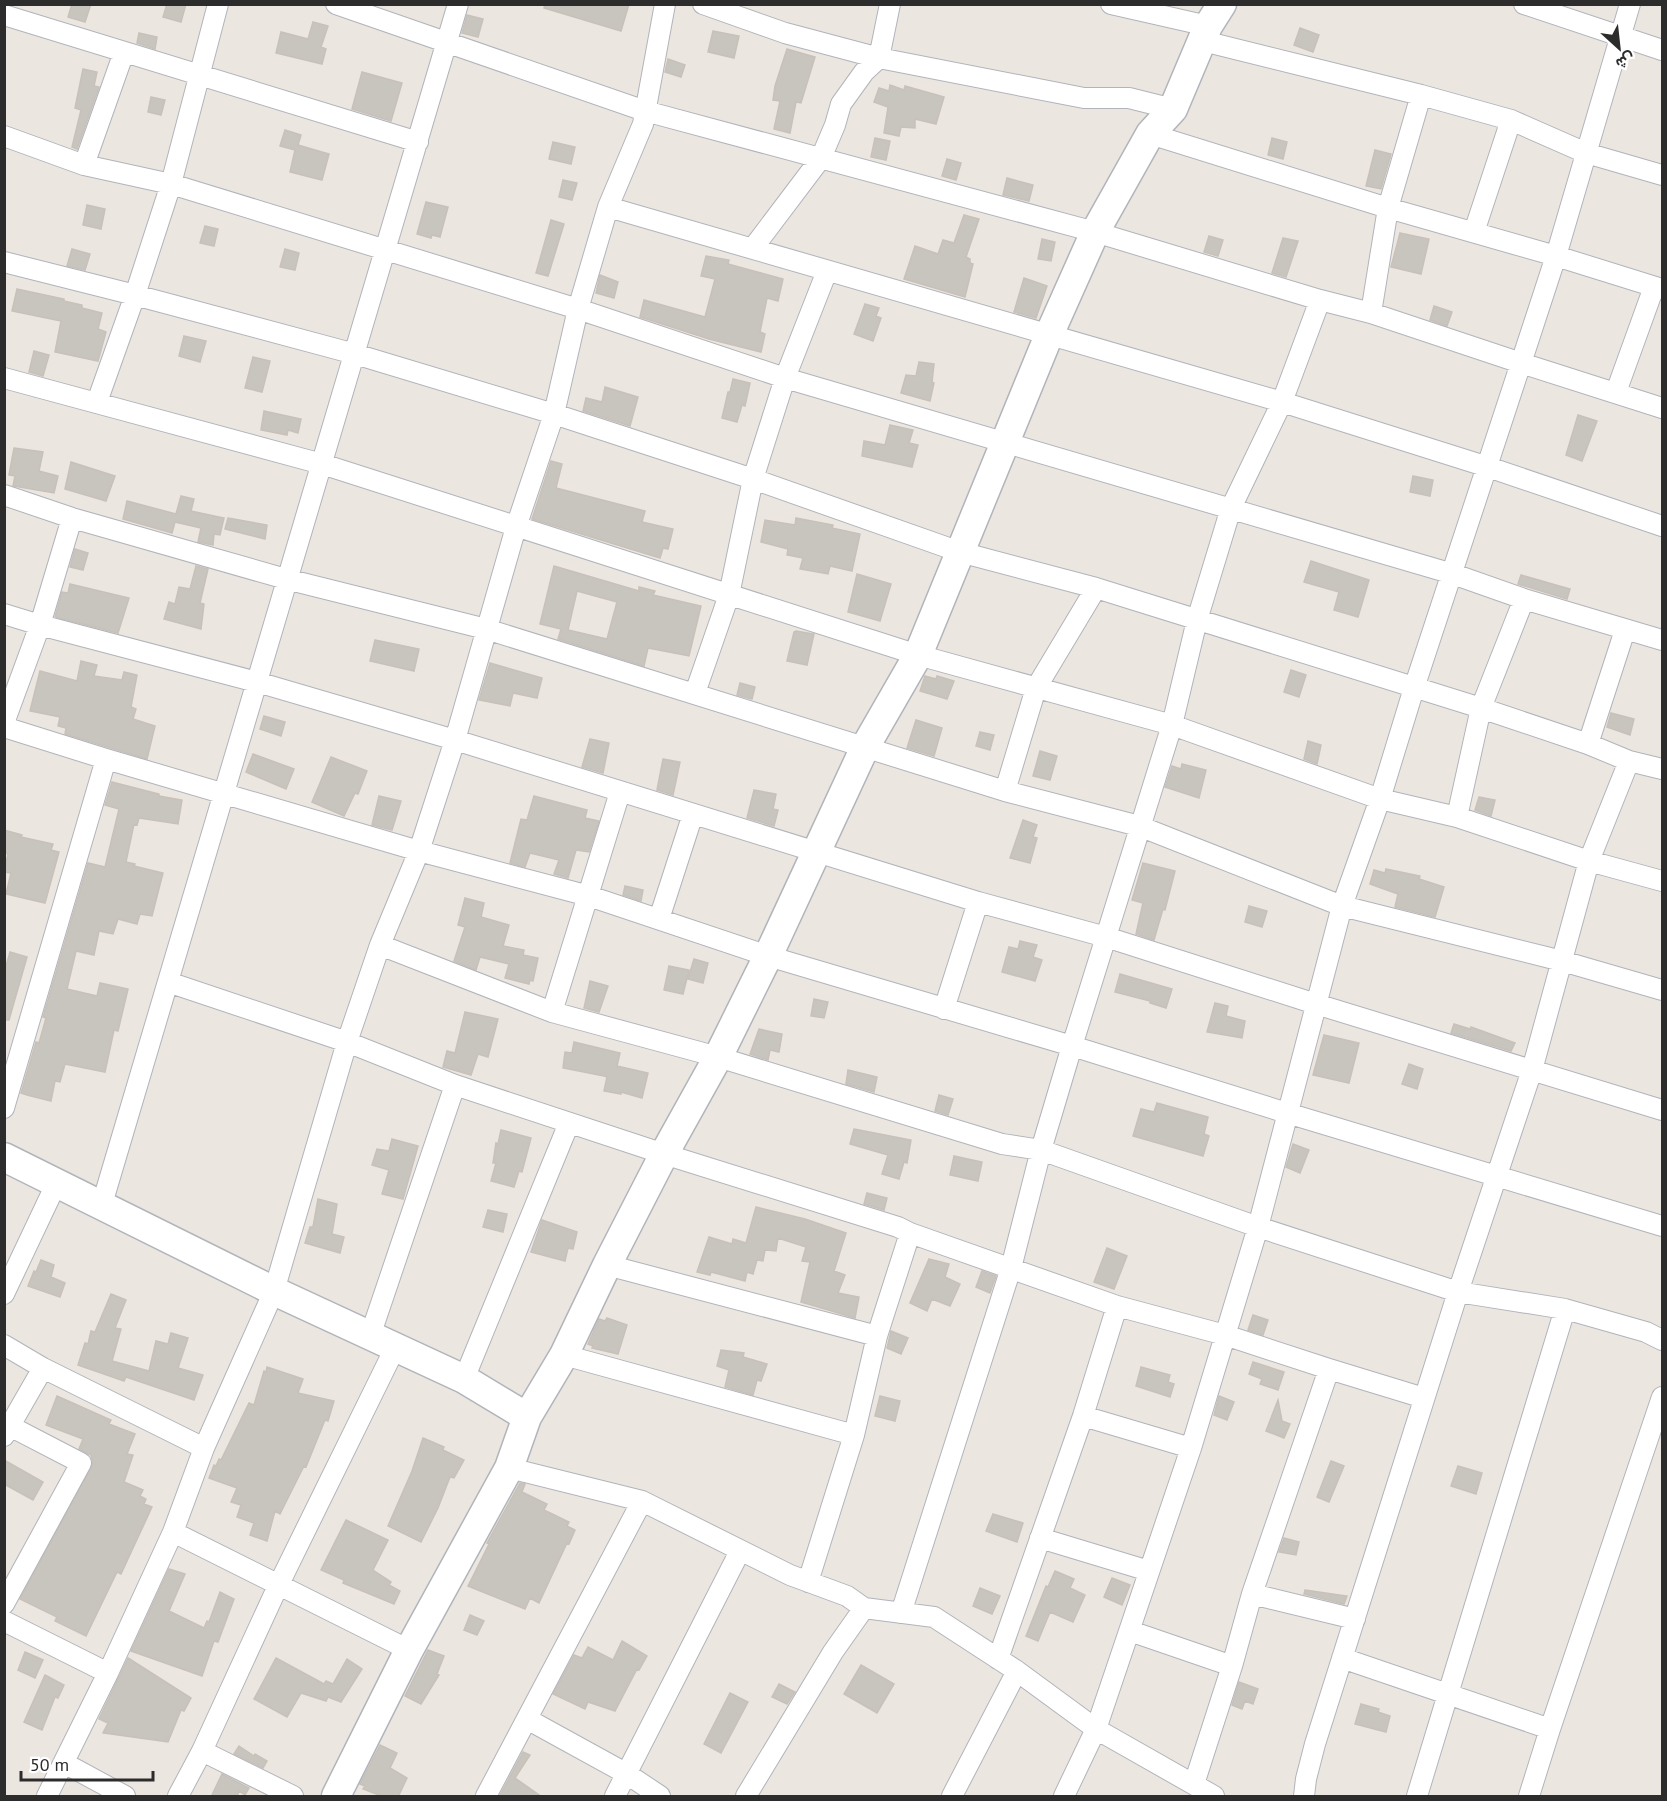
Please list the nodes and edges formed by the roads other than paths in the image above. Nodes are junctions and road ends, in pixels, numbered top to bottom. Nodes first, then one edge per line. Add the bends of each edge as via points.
1 (218, 4) edge
2 (336, 4) edge
3 (458, 4) edge
4 (665, 4) edge
5 (703, 4) edge
6 (890, 4) edge
7 (1111, 4) edge
8 (1524, 4) edge
9 (1630, 4) edge
10 (4, 15) edge
11 (1211, 24) edge
12 (1620, 36) junction
13 (447, 43) junction
14 (1662, 50) edge
15 (124, 52) junction
16 (879, 58) junction
17 (199, 73) junction
18 (1421, 95) junction
19 (1173, 109) junction
20 (645, 111) junction
21 (1511, 120) junction
22 (1150, 134) junction
23 (4, 136) edge
24 (418, 142) junction
25 (1586, 153) junction
26 (821, 158) junction
27 (84, 165) junction
28 (1662, 175) edge
29 (171, 184) junction
30 (608, 207) junction
31 (1388, 208) junction
32 (1095, 232) junction
33 (1474, 232) junction
34 (753, 248) junction
35 (386, 250) junction
36 (1556, 256) junction
37 (4, 262) edge
38 (827, 271) junction
39 (1658, 288) edge
40 (135, 294) junction
41 (1320, 300) junction
42 (578, 309) junction
43 (1371, 313) junction
44 (1049, 335) junction
45 (355, 354) junction
46 (1521, 363) junction
47 (4, 378) edge
48 (784, 378) junction
49 (1616, 392) junction
50 (97, 402) junction
51 (1282, 402) junction
52 (1662, 408) edge
53 (554, 414) junction
54 (1004, 443) junction
55 (322, 464) junction
56 (1488, 467) junction
57 (753, 479) junction
58 (4, 495) edge
59 (1231, 508) junction
60 (72, 518) junction
61 (1662, 526) edge
62 (516, 527) junction
63 (960, 552) junction
64 (1453, 574) junction
65 (286, 579) junction
66 (1096, 588) junction
67 (729, 595) junction
68 (1524, 599) junction
69 (4, 614) edge
70 (1197, 620) junction
71 (40, 625) junction
72 (486, 629) junction
73 (1625, 630) junction
74 (1662, 640) edge
75 (918, 655) junction
76 (257, 682) junction
77 (1036, 688) junction
78 (1414, 688) junction
79 (695, 693) junction
80 (1481, 708) junction
81 (4, 725) edge
82 (1172, 725) junction
83 (455, 740) junction
84 (1588, 744) junction
85 (864, 747) junction
86 (106, 759) junction
87 (1629, 761) junction
88 (1662, 770) edge
89 (1005, 791) junction
90 (620, 792) junction
91 (224, 793) junction
92 (1380, 799) junction
93 (693, 814) junction
94 (1457, 817) junction
95 (1139, 826) junction
96 (419, 851) junction
97 (815, 852) junction
98 (1589, 861) junction
99 (1662, 881) edge
100 (589, 896) junction
101 (978, 902) junction
102 (1342, 906) junction
103 (659, 919) junction
104 (1106, 937) junction
105 (380, 945) junction
106 (768, 956) junction
107 (1562, 961) junction
108 (168, 982) junction
109 (1662, 990) edge
110 (1316, 1004) junction
111 (944, 1009) junction
112 (552, 1012) junction
113 (347, 1042) junction
114 (1072, 1046) junction
115 (718, 1057) junction
116 (1532, 1070) junction
117 (455, 1085) junction
118 (4, 1108) edge
119 (1662, 1110) edge
120 (1287, 1113) junction
121 (569, 1123) junction
122 (1041, 1150) junction
123 (664, 1154) junction
124 (4, 1157) edge
125 (1498, 1176) junction
126 (57, 1182) junction
127 (102, 1204) junction
128 (1662, 1226) edge
129 (1258, 1227) junction
130 (910, 1233) junction
131 (608, 1265) junction
132 (1011, 1268) junction
133 (274, 1291) junction
134 (1458, 1292) junction
135 (4, 1294) edge
136 (1117, 1306) junction
137 (1565, 1309) junction
138 (1225, 1335) junction
139 (877, 1336) junction
140 (1662, 1340) edge
141 (383, 1341) junction
142 (4, 1345) edge
143 (564, 1355) junction
144 (43, 1368) junction
145 (1329, 1369) junction
146 (464, 1379) junction
147 (1662, 1397) edge
148 (1424, 1398) junction
149 (1083, 1416) junction
150 (527, 1417) junction
151 (6, 1428) edge
152 (854, 1435) junction
153 (204, 1448) junction
154 (1191, 1448) junction
155 (509, 1468) junction
156 (642, 1501) junction
157 (173, 1532) junction
158 (1040, 1538) junction
159 (741, 1551) junction
160 (1149, 1571) junction
161 (808, 1582) junction
162 (279, 1586) junction
163 (1252, 1594) junction
164 (4, 1605) edge
165 (864, 1608) junction
166 (902, 1613) junction
167 (1355, 1619) junction
168 (4, 1621) edge
169 (1130, 1631) junction
170 (409, 1650) junction
171 (1342, 1658) junction
172 (998, 1659) junction
173 (1232, 1666) junction
174 (1017, 1671) junction
175 (108, 1673) junction
176 (1448, 1694) junction
177 (526, 1719) junction
178 (1096, 1729) junction
179 (1550, 1729) junction
180 (202, 1751) junction
181 (64, 1763) junction
182 (627, 1774) junction
183 (1194, 1784) junction
184 (1213, 1796) edge
185 (47, 1797) edge
186 (125, 1797) edge
187 (178, 1797) edge
188 (294, 1797) edge
189 (336, 1797) edge
190 (486, 1797) edge
191 (615, 1797) edge
192 (660, 1797) edge
193 (746, 1797) edge
194 (952, 1797) edge
195 (1064, 1797) edge
196 (1304, 1797) edge
197 (1417, 1797) edge
198 (1529, 1797) edge

1 - 17 street
2 - 13 street
3 - 13 street
4 - 20 street
5 - 16 street via 785,33
6 - 16 street
7 - 11 street
8 - 12 street
9 - 12 street
10 - 15 street
11 - 18 street
11 - 19 street
12 - 14 street
12 - 25 street
13 - 20 street
13 - 24 street
15 - 17 street
15 - 27 street
16 - 19 street via 1084,98 1129,98
16 - 26 street via 841,104
17 - 24 street
17 - 29 street
18 - 21 street
18 - 31 street
19 - 22 street
20 - 26 street
20 - 30 street
21 - 25 street
21 - 33 street
22 - 31 street
22 - 32 street
23 - 27 street
24 - 35 street
25 - 28 street
25 - 36 street
26 - 32 street
26 - 34 street
27 - 29 street
29 - 35 street
29 - 40 street
30 - 34 street
30 - 42 street
31 - 33 street
31 - 43 street
32 - 41 street
32 - 44 street
33 - 36 street
34 - 38 street
35 - 42 street
35 - 45 street
36 - 39 street
36 - 46 street
37 - 40 street
38 - 44 street
38 - 48 street
39 - 49 street
40 - 45 street
40 - 50 street
41 - 43 street
41 - 51 street
42 - 48 street
42 - 53 street
43 - 46 street
44 - 51 street
44 - 54 street
45 - 53 street
45 - 55 street
46 - 49 street
46 - 56 street
47 - 50 street
48 - 54 street
48 - 57 street
49 - 52 street
50 - 55 street
51 - 56 street
51 - 59 street
53 - 57 street
53 - 62 street
54 - 59 street
54 - 63 street
55 - 62 street
55 - 65 street
56 - 61 street
56 - 64 street
57 - 63 street
57 - 67 street
58 - 60 street
59 - 64 street
59 - 70 street
60 - 65 street
60 - 71 street
62 - 67 street
62 - 72 street
63 - 66 street
63 - 75 street
64 - 68 street
64 - 78 street
65 - 72 street
65 - 76 street
66 - 70 street
66 - 77 street
67 - 75 street
67 - 79 street
68 - 73 street
68 - 80 street
69 - 71 street
70 - 78 street
70 - 82 street
71 - 76 street
71 - 81 street
72 - 79 street
72 - 83 street
73 - 74 street
73 - 84 street
75 - 77 street
75 - 85 street
76 - 83 street
76 - 91 street
77 - 82 street
77 - 89 street
78 - 80 street
78 - 92 street
79 - 85 street
80 - 84 street
80 - 94 street
81 - 86 street
82 - 92 street
82 - 95 street
83 - 90 street
83 - 96 street
84 - 87 street
85 - 89 street
85 - 97 street
86 - 91 street
86 - 118 street
87 - 88 street
87 - 98 street
89 - 95 street
90 - 93 street
90 - 100 street
91 - 96 street
91 - 108 street
92 - 94 street
92 - 102 street
93 - 97 street
93 - 103 street
94 - 98 street
95 - 102 street
95 - 104 street
96 - 100 street
96 - 105 street
97 - 101 street
97 - 106 street
98 - 99 street
98 - 107 street
100 - 103 street
100 - 112 street
101 - 104 street
101 - 111 street
102 - 107 street
102 - 110 street
103 - 106 street
104 - 110 street
104 - 114 street
105 - 112 street
105 - 113 street
106 - 111 street
106 - 115 street
107 - 109 street
107 - 116 street
108 - 113 street
108 - 127 street
110 - 116 street
110 - 120 street
111 - 114 street
112 - 115 street
113 - 117 street
113 - 133 street
114 - 120 street
114 - 122 street
115 - 122 street via 1002,1144
115 - 123 street
116 - 119 street
116 - 125 street
117 - 121 street
117 - 141 street
120 - 125 street
120 - 129 street
121 - 123 street
121 - 146 street
122 - 129 street
122 - 132 street
123 - 130 street
123 - 131 street
124 - 126 street
125 - 128 street
125 - 134 street
126 - 127 street
126 - 135 street
127 - 133 street
129 - 134 street
129 - 138 street
130 - 132 street
130 - 139 street
131 - 139 street
131 - 143 street
132 - 136 street
132 - 166 street
133 - 141 street
133 - 153 street
134 - 137 street
134 - 148 street
136 - 138 street
136 - 149 street
137 - 140 street
137 - 176 street
138 - 145 street
138 - 154 street
139 - 152 street
141 - 146 street
141 - 162 street
142 - 144 street
143 - 150 street
143 - 152 street
144 - 151 street
144 - 153 street
145 - 148 street
145 - 163 street
146 - 150 street
147 - 179 street
148 - 167 street
149 - 154 street
149 - 158 street
150 - 155 street
151 - 164 street via 81,1463
152 - 161 street
153 - 157 street
154 - 160 street
155 - 156 street
155 - 170 street
156 - 159 street
156 - 177 street
157 - 162 street
157 - 175 street
158 - 160 street
158 - 172 street
159 - 161 street
159 - 182 street
160 - 169 street
161 - 165 street via 847,1596
162 - 170 street
162 - 180 street
163 - 167 street
163 - 173 street
165 - 166 street
165 - 193 street
166 - 172 street via 934,1617
167 - 171 street
168 - 175 street
169 - 173 street
169 - 178 street
170 - 189 street
171 - 176 street
171 - 196 street via 1315,1744
172 - 174 street
173 - 183 street
174 - 178 street
174 - 194 street
175 - 181 street
176 - 179 street
176 - 197 street
177 - 182 street
177 - 190 street
178 - 183 street
178 - 195 street
179 - 198 street
180 - 187 street
180 - 188 street
181 - 185 street
181 - 186 street
182 - 191 street
182 - 192 street
183 - 184 street

